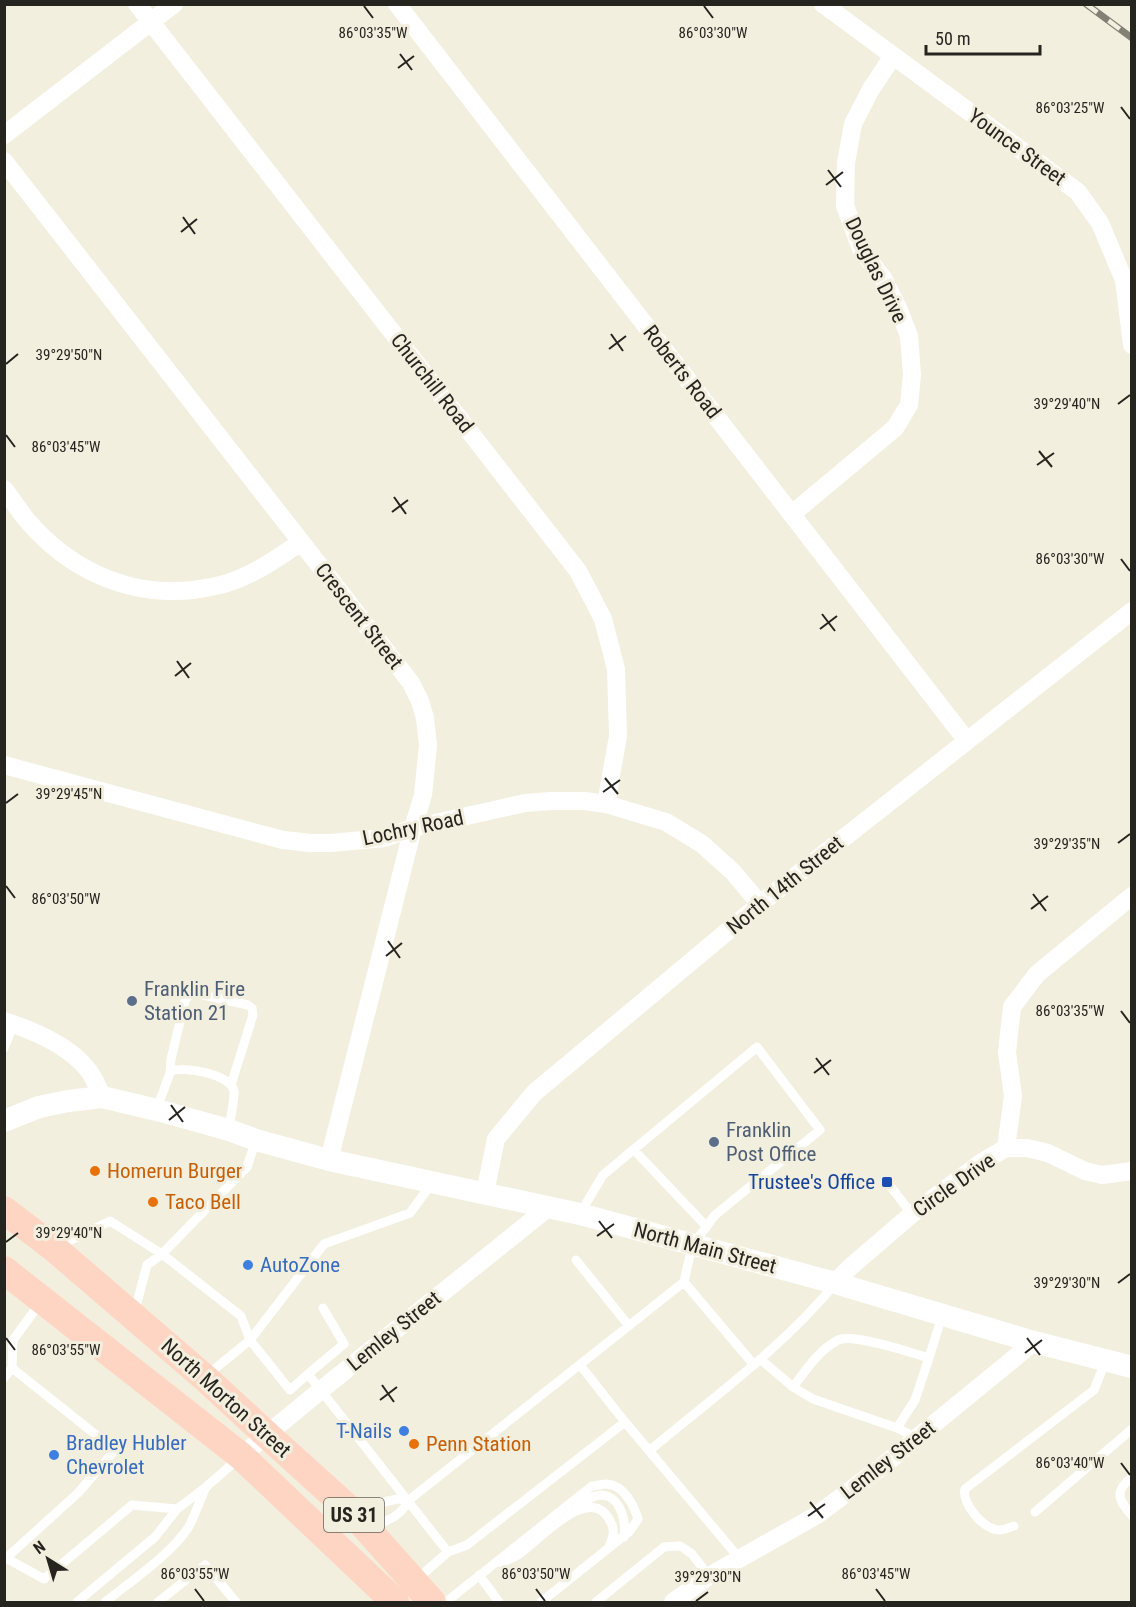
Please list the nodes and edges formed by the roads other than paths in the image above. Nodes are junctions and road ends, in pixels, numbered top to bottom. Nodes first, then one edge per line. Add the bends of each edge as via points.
1 (136, 4) edge
2 (174, 4) edge
3 (397, 4) edge
4 (823, 4) edge
5 (151, 23) junction
6 (893, 56) junction
7 (4, 135) edge
8 (4, 162) edge
9 (1131, 345) edge
10 (4, 489) edge
11 (792, 514) junction
12 (301, 542) junction
13 (1131, 612) edge
14 (967, 741) junction
15 (4, 765) edge
16 (606, 804) junction
17 (413, 828) junction
18 (1131, 896) edge
19 (760, 904) junction
20 (9, 1022) edge
21 (4, 1048) edge
22 (171, 1071) junction
23 (231, 1085) junction
24 (102, 1097) junction
25 (157, 1110) junction
26 (5, 1117) edge
27 (229, 1130) junction
28 (256, 1140) junction
29 (1006, 1148) junction
30 (634, 1150) junction
31 (328, 1160) junction
32 (1131, 1171) edge
33 (887, 1182) dead end
34 (432, 1183) junction
35 (485, 1193) junction
36 (549, 1207) junction
37 (4, 1210) edge
38 (580, 1214) junction
39 (912, 1214) junction
40 (706, 1226) junction
41 (692, 1246) junction
42 (55, 1249) junction
43 (162, 1254) junction
44 (576, 1260) dead end
45 (4, 1270) edge
46 (684, 1282) junction
47 (835, 1283) junction
48 (42, 1299) junction
49 (323, 1308) dead end
50 (133, 1316) junction
51 (942, 1316) junction
52 (629, 1326) junction
53 (9, 1340) edge
54 (250, 1340) junction
55 (1034, 1342) junction
56 (929, 1358) junction
57 (1107, 1360) junction
58 (757, 1362) junction
59 (580, 1365) junction
60 (1131, 1366) edge
61 (12, 1368) junction
62 (308, 1374) junction
63 (4, 1378) edge
64 (205, 1378) junction
65 (793, 1387) junction
66 (321, 1390) junction
67 (625, 1422) junction
68 (897, 1428) junction
69 (1131, 1430) edge
70 (267, 1435) junction
71 (917, 1438) junction
72 (649, 1451) junction
73 (241, 1456) junction
74 (1131, 1477) edge
75 (206, 1487) junction
76 (409, 1500) junction
77 (291, 1503) junction
78 (177, 1509) junction
79 (571, 1512) junction
80 (1035, 1512) dead end
81 (1131, 1516) edge
82 (358, 1520) junction
83 (1014, 1526) dead end
84 (624, 1537) junction
85 (608, 1549) junction
86 (448, 1552) junction
87 (739, 1558) junction
88 (5, 1559) edge
89 (489, 1568) junction
90 (479, 1575) junction
91 (709, 1576) junction
92 (405, 1592) edge
93 (77, 1602) edge
94 (105, 1602) edge
95 (158, 1602) edge
96 (236, 1602) edge
97 (432, 1602) edge
98 (446, 1602) edge
99 (499, 1602) edge
100 (541, 1602) edge
101 (596, 1602) edge
102 (673, 1602) edge

1 - 5 street, Churchill Road
2 - 5 street
3 - 11 street, Roberts Road
4 - 6 street, Younce Street
5 - 7 street
5 - 16 street, Churchill Road via 578,571 603,619 616,669 618,736
6 - 9 street, Younce Street via 1078,192 1100,223 1124,280
6 - 11 street, Douglas Drive via 853,124 846,163 845,206 862,251 883,278 909,336 909,405 895,428
8 - 12 street, Crescent Street
10 - 12 street via 49,543 71,560 119,583 152,590 177,591 232,582 271,563
11 - 14 street, Roberts Road
12 - 17 street, Crescent Street via 401,670 420,701 428,746 423,795
13 - 14 street, North 14th Street
14 - 19 street, North 14th Street
15 - 17 street, Lochry Road via 283,840 331,843 384,838
16 - 17 street, Lochry Road via 525,803
16 - 19 street, Lochry Road via 666,822 702,844 734,872
17 - 31 street, Crescent Street
18 - 29 street, Circle Drive via 1037,974 1012,1006 1007,1052 1013,1096
19 - 35 street, North 14th Street via 534,1093 496,1139
20 - 21 lane
20 - 24 street via 67,1050 96,1081
22 - 23 lane via 187,1068 206,1072
22 - 23 lane via 188,996 194,993 248,1005 253,1015
22 - 25 lane
23 - 27 lane via 234,1092
24 - 25 street, North Main Street
24 - 26 street, North Main Street
25 - 27 street, North Main Street
27 - 28 street, North Main Street
28 - 31 street, North Main Street
28 - 43 lane via 247,1167
29 - 32 street via 1048,1153 1085,1172 1102,1175
29 - 39 street, Circle Drive
30 - 38 lane via 603,1175
30 - 40 lane
30 - 40 lane via 757,1047 820,1130
31 - 34 street, North Main Street
33 - 39 lane
34 - 35 street, North Main Street
34 - 54 lane via 410,1212 324,1244
35 - 36 street, North Main Street
36 - 38 street, North Main Street
36 - 66 street, Lemley Street
37 - 42 main road, North Morton Street / US 31
38 - 41 street, North Main Street
39 - 47 street, Circle Drive
40 - 41 lane
41 - 46 lane
41 - 47 street, North Main Street
42 - 43 lane via 110,1221
42 - 50 main road, North Morton Street / US 31
43 - 50 lane via 147,1265
43 - 54 lane via 241,1316
44 - 52 lane
45 - 48 main road, North Morton Street / US 31
46 - 52 lane
46 - 58 lane
47 - 51 street, North Main Street
47 - 58 lane
48 - 53 lane
48 - 73 main road, North Morton Street / US 31
49 - 62 lane via 344,1344
50 - 64 main road, North Morton Street / US 31
51 - 55 street, North Main Street
51 - 56 lane
52 - 59 lane
53 - 61 lane
54 - 62 lane via 290,1390
54 - 64 lane
55 - 57 street, North Main Street
55 - 71 street, Lemley Street
56 - 65 lane via 860,1339 840,1339 820,1353
56 - 68 lane via 915,1400
57 - 60 street, North Main Street
57 - 83 lane via 1094,1390 965,1489 969,1508 990,1528 999,1531
58 - 65 lane
58 - 72 lane
59 - 67 lane
59 - 76 lane
61 - 63 lane
61 - 88 lane via 115,1450 78,1493
62 - 66 lane
64 - 70 main road, North Morton Street / US 31
65 - 68 lane via 813,1399
66 - 70 street, Lemley Street
66 - 76 lane
67 - 72 lane
67 - 86 lane via 467,1545
68 - 71 lane
69 - 80 lane
70 - 73 street, Lemley Street
70 - 82 main road, North Morton Street / US 31
71 - 87 street, Lemley Street via 817,1515
72 - 87 lane
73 - 75 lane
73 - 77 main road, North Morton Street / US 31
74 - 81 lane via 1119,1494
75 - 78 lane
75 - 94 lane via 180,1538
76 - 82 lane via 397,1499
76 - 82 lane via 403,1511 388,1520
76 - 86 lane
77 - 82 main road via 305,1502 346,1530
77 - 92 main road, North Morton Street / US 31
78 - 88 lane via 132,1505 44,1579
78 - 93 lane via 155,1537
79 - 84 lane via 595,1496 609,1496 624,1517
79 - 85 lane via 590,1507 605,1515 614,1529
79 - 89 lane via 517,1556
82 - 92 main road, North Morton Street / US 31
84 - 85 lane
84 - 89 lane via 638,1520 634,1507 621,1489 610,1484 592,1486
85 - 100 lane
86 - 92 lane
87 - 91 street, Lemley Street
89 - 90 lane
90 - 98 lane
90 - 99 lane
91 - 101 lane via 685,1549 664,1547
91 - 102 street, Lemley Street via 690,1594
92 - 97 main road, North Morton Street / US 31
95 - 96 lane via 205,1565

